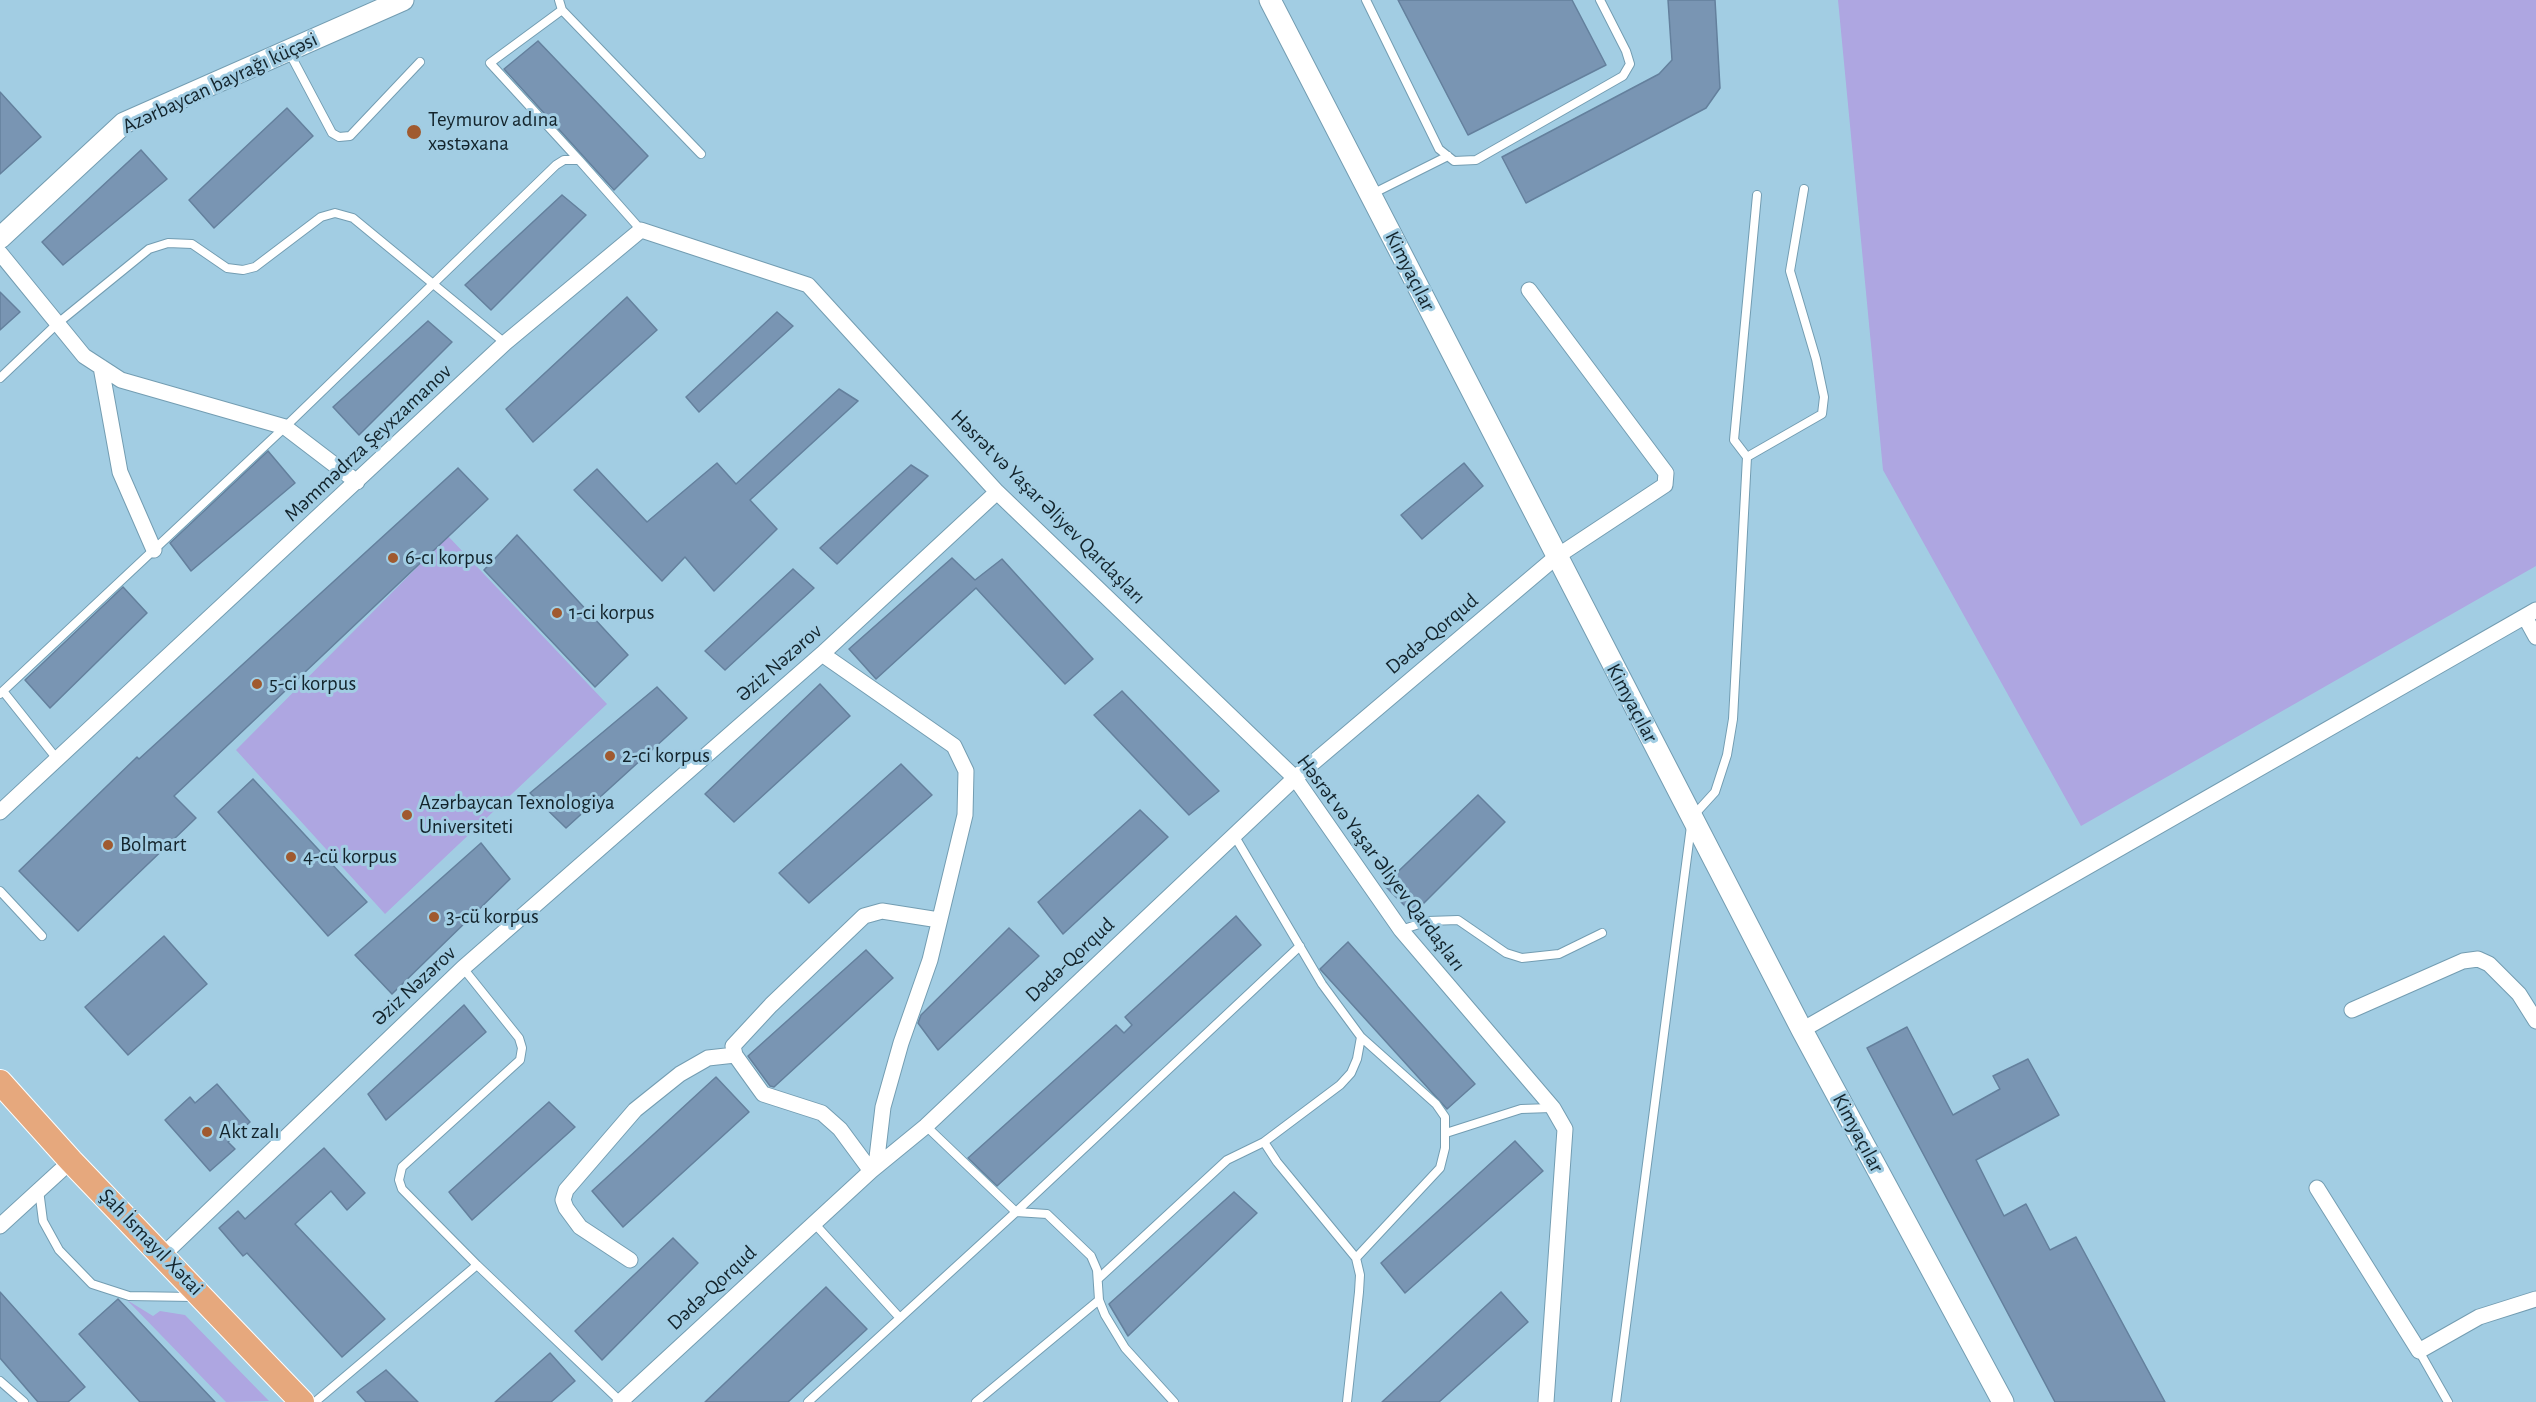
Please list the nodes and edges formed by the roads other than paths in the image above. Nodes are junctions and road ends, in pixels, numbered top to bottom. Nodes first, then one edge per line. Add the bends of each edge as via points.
1 (403, 0) edge
2 (559, 0) edge
3 (1269, 0) edge
4 (1366, 0) edge
5 (1600, 0) edge
6 (561, 10) junction
7 (289, 51) junction
8 (420, 62) dead end
9 (701, 153) dead end
10 (1448, 156) junction
11 (579, 160) junction
12 (1804, 189) dead end
13 (1370, 195) junction
14 (1757, 195) dead end
15 (642, 230) junction
16 (0, 238) edge
17 (0, 253) edge
18 (434, 285) junction
19 (1529, 290) dead end
20 (58, 323) junction
21 (505, 343) junction
22 (101, 367) junction
23 (0, 378) edge
24 (285, 427) junction
25 (1747, 457) junction
26 (357, 482) junction
27 (997, 492) junction
28 (154, 549) junction
29 (1556, 557) junction
30 (2531, 613) edge
31 (2536, 637) edge
32 (822, 654) junction
33 (1, 692) edge
34 (57, 759) junction
35 (1295, 778) junction
36 (0, 812) edge
37 (1692, 817) junction
38 (1234, 835) junction
39 (0, 891) edge
40 (939, 920) junction
41 (1401, 930) junction
42 (1602, 933) dead end
43 (42, 936) dead end
44 (1300, 945) junction
45 (463, 968) junction
46 (2352, 1010) dead end
47 (2536, 1021) edge
48 (1802, 1030) junction
49 (1361, 1037) junction
50 (735, 1055) junction
51 (0, 1082) edge
52 (1553, 1108) junction
53 (926, 1126) junction
54 (1446, 1133) junction
55 (1264, 1142) junction
56 (71, 1161) junction
57 (873, 1169) junction
58 (2317, 1188) dead end
59 (39, 1190) junction
60 (1016, 1212) junction
61 (814, 1223) junction
62 (0, 1227) edge
63 (164, 1254) junction
64 (1356, 1258) junction
65 (630, 1260) dead end
66 (477, 1265) junction
67 (1098, 1280) junction
68 (204, 1298) junction
69 (2536, 1299) edge
70 (1099, 1300) junction
71 (899, 1317) junction
72 (2419, 1351) junction
73 (0, 1381) edge
74 (299, 1400) edge
75 (24, 1402) edge
76 (620, 1402) edge
77 (807, 1402) edge
78 (976, 1402) edge
79 (1174, 1402) edge
80 (1347, 1402) edge
81 (1546, 1402) edge
82 (1616, 1402) edge
83 (2002, 1402) edge
84 (2448, 1402) edge

1 - 7 street, Azərbaycan bayrağı küçəsi
2 - 6 lane
3 - 13 street, Kimyaçılar
4 - 10 lane via 1438,149
5 - 10 lane via 1626,51 1629,64 1623,76 1476,160 1454,161
6 - 9 lane
6 - 11 lane via 490,63
7 - 8 lane via 332,133 339,137 350,136
7 - 16 street, Azərbaycan bayrağı küçəsi via 124,123
10 - 13 lane
11 - 15 lane
11 - 18 lane via 564,160 555,165
12 - 25 lane via 1790,271 1818,369 1824,397 1822,414
13 - 29 street, Kimyaçılar
14 - 25 lane via 1734,440
15 - 21 street, Məmmədrza Şeyxzamanov
15 - 27 street, Həsrət və Yaşar Əliyev Qardaşları via 808,285
17 - 20 street
18 - 20 lane via 353,218 335,213 321,217 255,267 243,270 227,268 192,244 168,243 149,249
18 - 21 lane
18 - 24 lane
19 - 29 street, Dədə-Qorqud via 1666,473 1665,485
20 - 22 street via 84,356
20 - 23 lane
21 - 26 street, Məmmədrza Şeyxzamanov
22 - 24 street via 121,380
22 - 28 street via 120,472
24 - 26 street
24 - 28 lane
25 - 37 lane via 1734,719 1728,755 1715,792
26 - 34 street, Məmmədrza Şeyxzamanov
27 - 32 street, Əziz Nəzərov
27 - 35 street, Həsrət və Yaşar Əliyev Qardaşları
28 - 33 lane
29 - 35 street, Dədə-Qorqud
29 - 37 street, Kimyaçılar
30 - 31 street
30 - 48 street
32 - 40 street via 954,746 966,771 965,815
32 - 45 street, Əziz Nəzərov
33 - 34 lane
34 - 36 street, Məmmədrza Şeyxzamanov
35 - 38 street, Dədə-Qorqud
35 - 41 street, Həsrət və Yaşar Əliyev Qardaşları
37 - 48 street, Kimyaçılar
37 - 82 lane
38 - 44 lane
38 - 53 street, Dədə-Qorqud
39 - 43 lane
40 - 50 street via 882,911 864,916 746,1030 733,1046
40 - 57 street via 884,1107
41 - 42 lane via 1428,921 1458,920 1506,953 1522,958 1559,954
41 - 52 street, Həsrət və Yaşar Əliyev Qardaşları
44 - 49 lane via 1322,984
44 - 60 lane
45 - 63 street, Əziz Nəzərov
45 - 66 lane via 519,1038 520,1060 402,1167 399,1180 402,1190
46 - 47 street via 2463,961 2478,959 2489,964 2519,994
48 - 83 street, Kimyaçılar
49 - 54 lane via 1436,1104 1444,1117
49 - 55 lane via 1351,1073 1340,1085
50 - 57 street via 764,1094 822,1113
50 - 65 street via 708,1058 680,1074 635,1110 566,1190 566,1208 580,1227
51 - 56 main road, Şah İsmayıl Xətai
52 - 54 lane via 1521,1109
52 - 81 street, Həsrət və Yaşar Əliyev Qardaşları via 1565,1129
53 - 57 street, Dədə-Qorqud
53 - 60 lane
54 - 64 lane via 1440,1168
55 - 64 lane
55 - 67 lane via 1227,1160
56 - 59 street
56 - 63 main road, Şah İsmayıl Xətai
57 - 61 street, Dədə-Qorqud
58 - 72 street
59 - 62 street
59 - 68 lane via 43,1221 59,1250 92,1284 129,1296
60 - 67 lane via 1047,1214 1091,1256
60 - 71 lane
61 - 71 lane
61 - 76 street, Dədə-Qorqud
63 - 68 main road, Şah İsmayıl Xətai
64 - 80 lane via 1360,1275
66 - 74 lane
66 - 76 lane
67 - 70 lane
68 - 74 main road, Şah İsmayıl Xətai
69 - 72 street via 2479,1317
70 - 78 lane
70 - 79 lane via 1125,1348
71 - 77 lane
72 - 84 lane
73 - 75 lane

